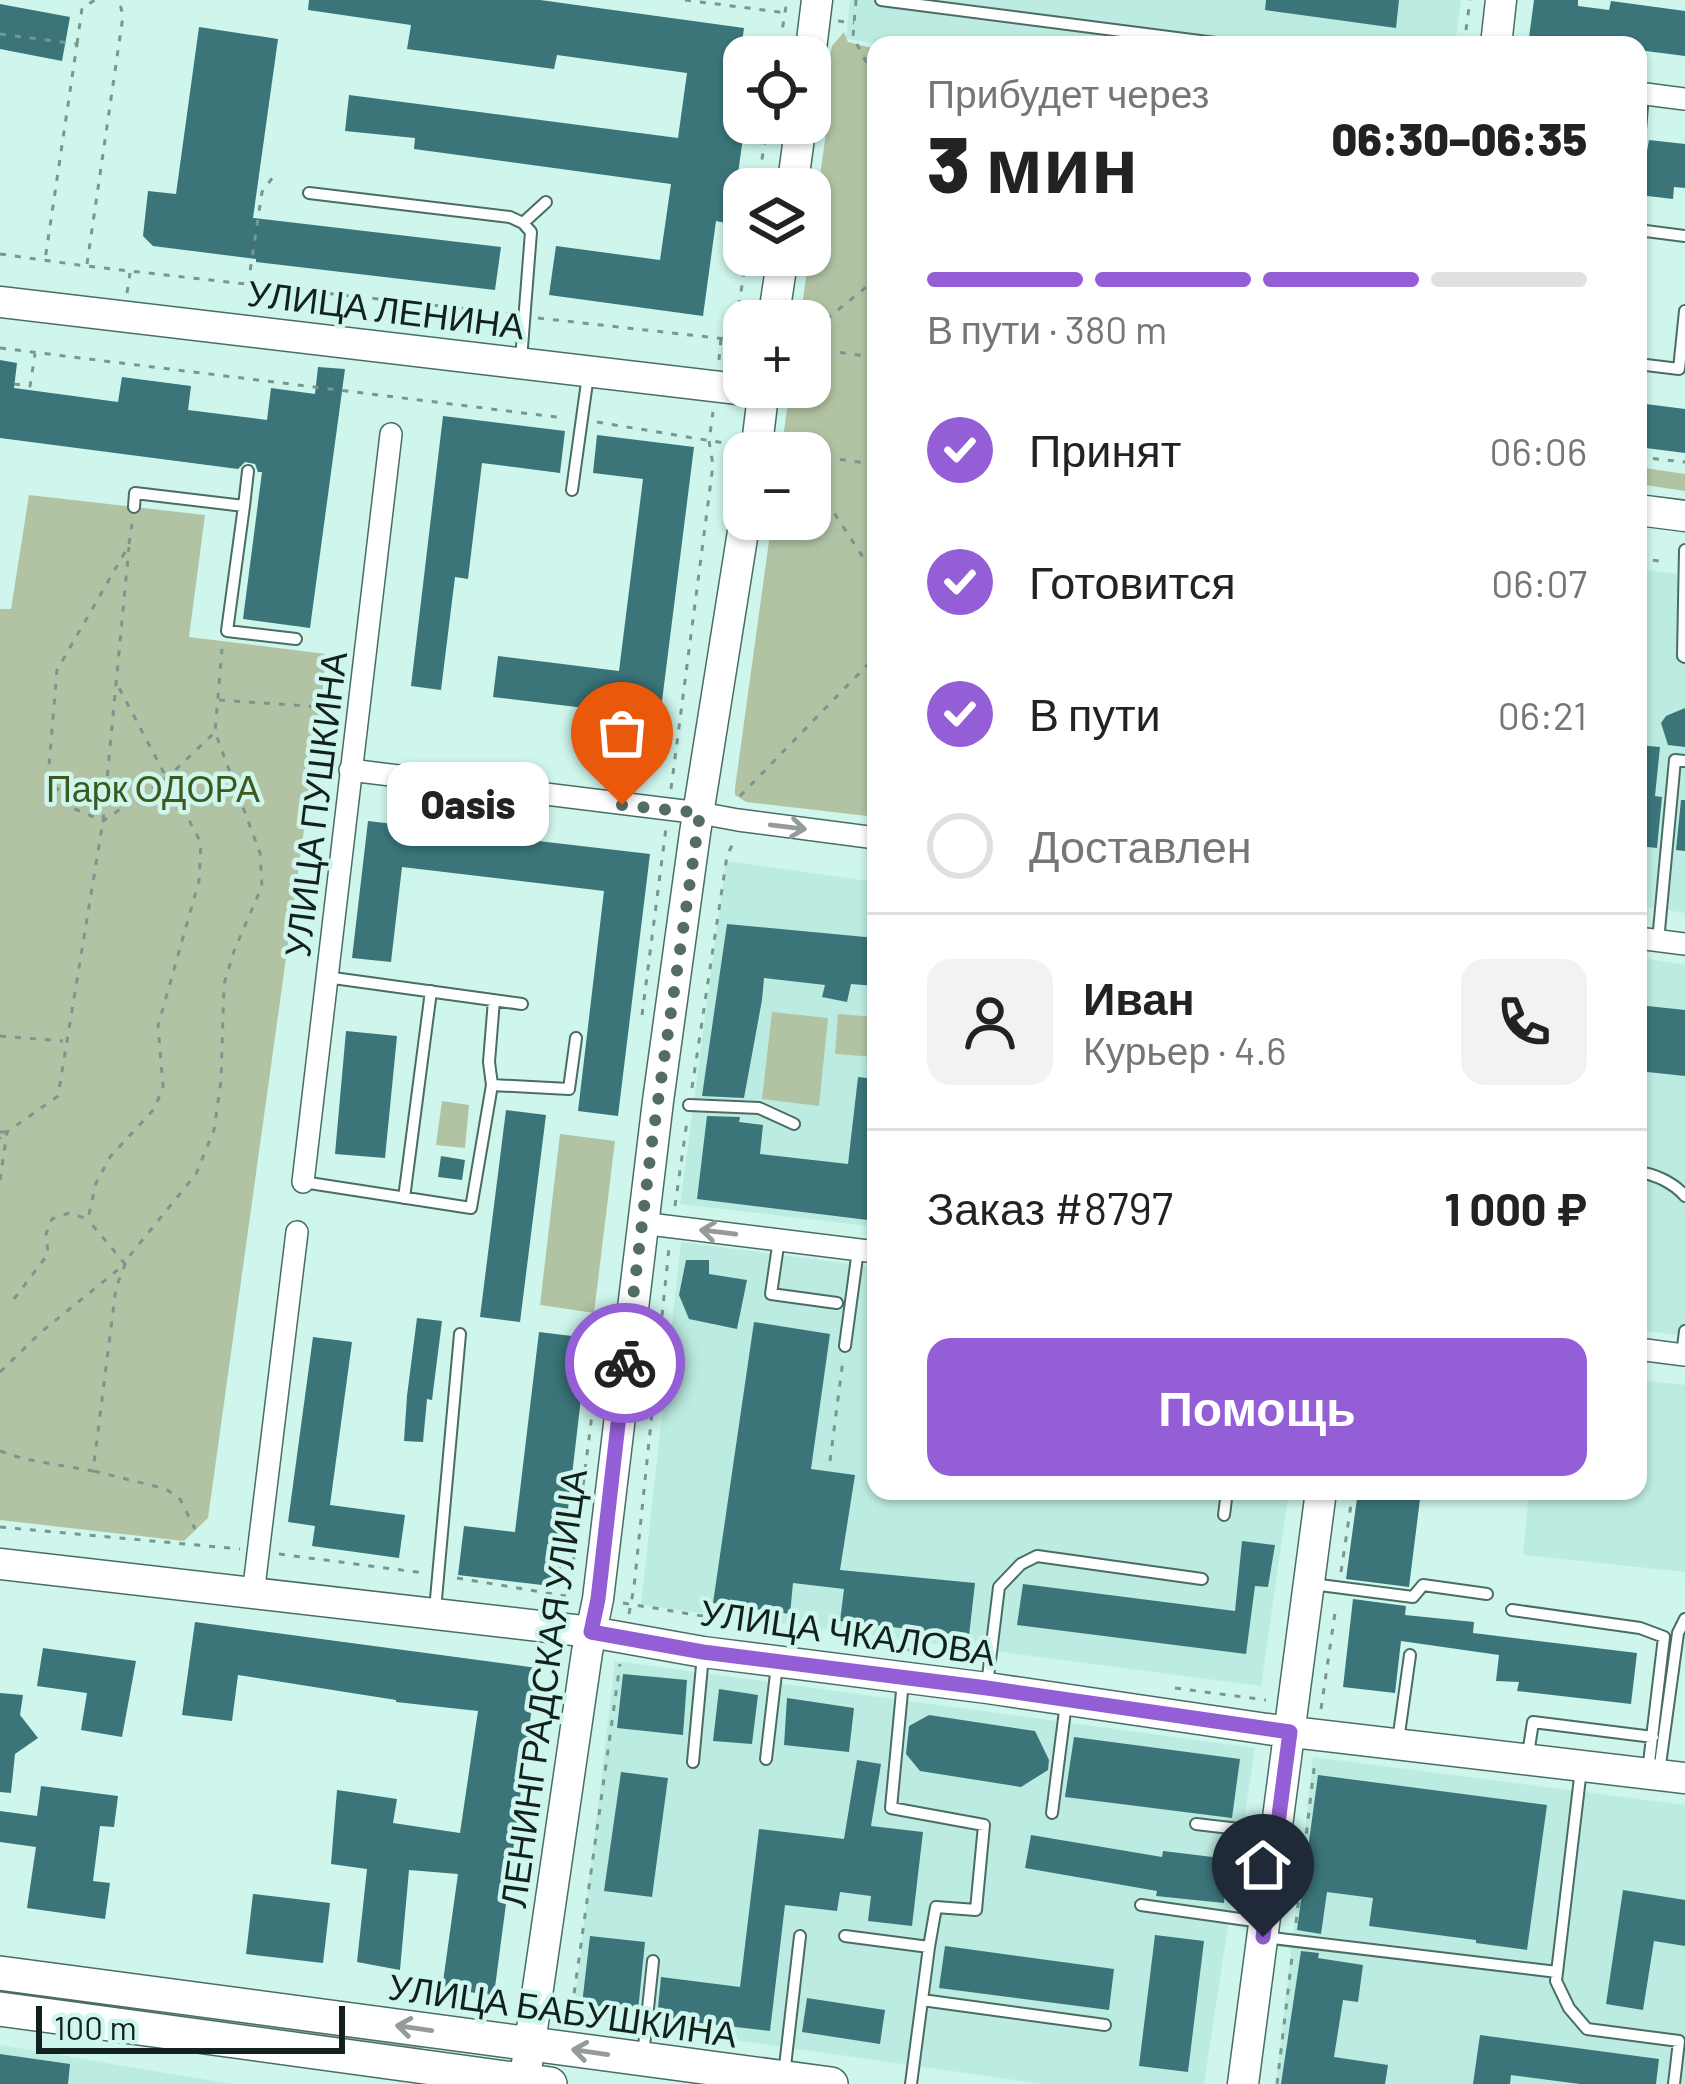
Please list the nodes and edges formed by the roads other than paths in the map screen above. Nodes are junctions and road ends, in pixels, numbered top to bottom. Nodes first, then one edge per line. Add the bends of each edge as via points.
1 (881, 0) edge
2 (1501, 0) edge
3 (1161, 36) edge
4 (1497, 36) edge
5 (1647, 95) edge
6 (1685, 99) edge
7 (309, 193) dead end
8 (546, 202) dead end
9 (523, 223) junction
10 (1647, 231) edge
11 (1685, 236) edge
12 (0, 302) edge
13 (1685, 311) edge
14 (521, 364) junction
15 (1647, 365) edge
16 (589, 372) junction
17 (723, 386) edge
18 (391, 434) dead end
19 (248, 471) dead end
20 (572, 490) dead end
21 (244, 506) junction
22 (134, 507) road end
23 (1647, 511) edge
24 (1685, 516) edge
25 (743, 540) edge
26 (1685, 550) edge
27 (1684, 564) edge
28 (296, 639) dead end
29 (1685, 657) edge
30 (1685, 761) edge
31 (350, 770) junction
32 (700, 813) junction
33 (867, 837) edge
34 (1648, 940) edge
35 (1685, 944) edge
36 (326, 976) junction
37 (430, 991) junction
38 (494, 1000) junction
39 (522, 1004) dead end
40 (576, 1038) dead end
41 (492, 1085) junction
42 (689, 1105) road end
43 (794, 1124) dead end
44 (1647, 1174) edge
45 (303, 1182) joint
46 (1685, 1196) edge
47 (404, 1198) junction
48 (641, 1223) junction
49 (296, 1232) dead end
50 (779, 1239) junction
51 (867, 1251) edge
52 (837, 1303) dead end
53 (1685, 1331) edge
54 (460, 1334) dead end
55 (845, 1346) road end
56 (1647, 1350) edge
57 (1683, 1355) edge
58 (1226, 1500) edge
59 (1321, 1500) edge
60 (1224, 1515) dead end
61 (0, 1564) edge
62 (1202, 1579) dead end
63 (1324, 1586) junction
64 (1486, 1594) dead end
65 (253, 1595) junction
66 (1512, 1610) dead end
67 (435, 1613) junction
68 (1685, 1619) edge
69 (591, 1632) junction
70 (703, 1652) junction
71 (1410, 1655) dead end
72 (777, 1661) junction
73 (913, 1665) junction
74 (987, 1688) junction
75 (1066, 1700) junction
76 (1306, 1719) junction
77 (1653, 1737) junction
78 (1397, 1744) junction
79 (766, 1759) dead end
80 (1527, 1760) junction
81 (693, 1762) dead end
82 (1582, 1766) junction
83 (1664, 1776) edge
84 (1052, 1813) dead end
85 (1196, 1824) dead end
86 (1276, 1834) junction
87 (1141, 1905) dead end
88 (1274, 1933) junction
89 (800, 1936) dead end
90 (844, 1936) dead end
91 (928, 1947) junction
92 (653, 1961) dead end
93 (1558, 1972) junction
94 (0, 1973) edge
95 (922, 2000) junction
96 (0, 2009) edge
97 (1105, 2025) dead end
98 (530, 2044) junction
99 (642, 2059) junction
100 (784, 2078) junction
101 (533, 2083) edge
102 (831, 2084) edge
103 (911, 2084) edge
104 (1244, 2084) edge
105 (1673, 2084) edge

1 - 3 lane
2 - 4 main road
5 - 6 street
7 - 9 lane
8 - 9 lane
9 - 14 lane via 531,232
10 - 11 lane
12 - 14 main road, УЛИЦА ЛЕНИНА
13 - 15 lane via 1679,369
14 - 16 main road, УЛИЦА ЛЕНИНА
16 - 17 main road, УЛИЦА ЛЕНИНА
16 - 20 lane
18 - 31 street, УЛИЦА ПУШКИНА
19 - 21 lane
21 - 22 lane via 135,493
21 - 28 lane via 227,631
23 - 24 main road
25 - 32 main road, ЛЕНИНГРАДСКАЯ УЛИЦА
26 - 27 lane
27 - 29 lane
30 - 34 lane via 1675,760
31 - 32 street
31 - 36 street, УЛИЦА ПУШКИНА
32 -> 33 street
32 - 48 main road, ЛЕНИНГРАДСКАЯ УЛИЦА
34 - 35 street
36 - 37 lane
36 - 45 street, УЛИЦА ПУШКИНА
37 - 38 lane
37 - 47 lane
38 - 39 lane
38 - 41 lane
40 - 41 lane via 569,1089
41 - 47 lane via 471,1208
42 - 43 lane via 759,1108
44 - 46 lane
45 - 47 lane
50 -> 48 street
48 - 69 main road, ЛЕНИНГРАДСКАЯ УЛИЦА
49 - 65 street
50 - 51 street
50 - 52 lane via 771,1294
51 - 55 lane
53 - 57 lane
54 - 67 lane
56 - 57 street
58 - 60 lane
59 - 63 main road
61 - 65 main road, УЛИЦА ЧКАЛОВА
62 - 74 lane via 1036,1556 1000,1588
63 - 64 lane via 1413,1597 1423,1585
63 - 76 main road
65 - 67 main road, УЛИЦА ЧКАЛОВА
66 - 77 lane via 1664,1636
67 - 69 main road, УЛИЦА ЧКАЛОВА
68 - 83 lane
69 - 70 main road, УЛИЦА ЧКАЛОВА
69 - 98 main road, ЛЕНИНГРАДСКАЯ УЛИЦА
70 - 72 main road, УЛИЦА ЧКАЛОВА
70 - 81 lane
71 - 78 lane
72 - 73 main road, УЛИЦА ЧКАЛОВА
72 - 79 lane
73 - 74 main road, УЛИЦА ЧКАЛОВА
73 - 91 lane via 891,1808 985,1825 976,1910 936,1907
74 - 75 main road, УЛИЦА ЧКАЛОВА
75 - 76 main road, УЛИЦА ЧКАЛОВА
75 - 84 lane
76 - 78 main road, УЛИЦА ЧКАЛОВА
76 - 86 main road
77 - 80 lane via 1533,1722
77 - 83 lane
78 - 80 main road, УЛИЦА ЧКАЛОВА
80 - 82 main road, УЛИЦА ЧКАЛОВА
82 - 83 main road, УЛИЦА ЧКАЛОВА
82 - 93 lane
85 - 86 lane
86 - 88 main road
87 - 88 lane
88 - 93 lane
88 - 104 main road
89 - 100 lane
90 - 91 lane
91 - 95 lane
92 - 99 lane
93 - 105 lane via 1569,2008 1587,2029 1679,2041
98 -> 94 main road, УЛИЦА БАБУШКИНА
95 - 97 lane
95 - 103 lane
96 - 101 main road
99 -> 98 main road, УЛИЦА БАБУШКИНА
98 - 101 main road, ЛЕНИНГРАДСКАЯ УЛИЦА
99 - 100 main road, УЛИЦА БАБУШКИНА
100 - 102 main road, УЛИЦА БАБУШКИНА

